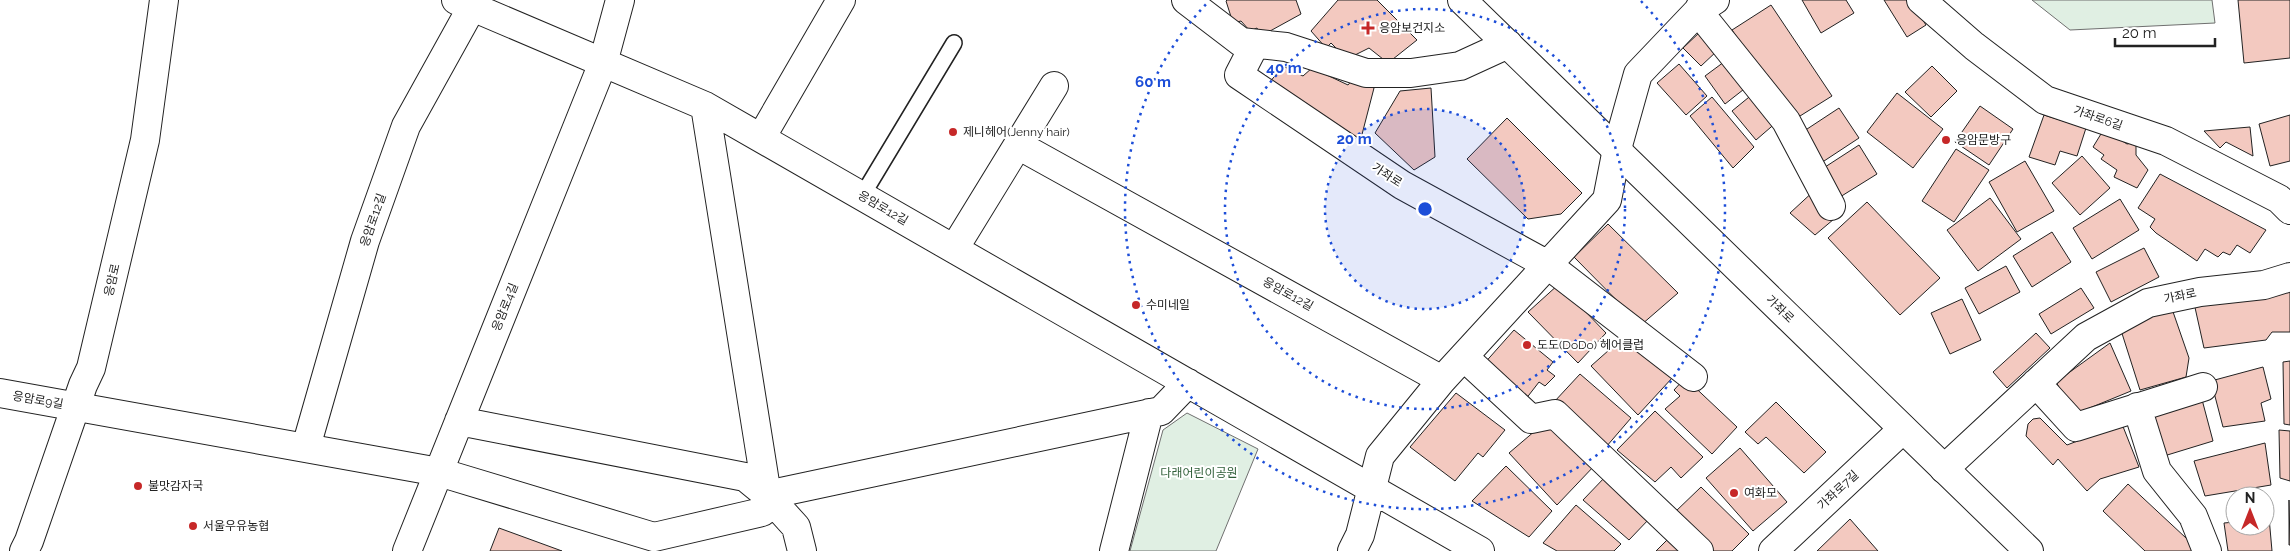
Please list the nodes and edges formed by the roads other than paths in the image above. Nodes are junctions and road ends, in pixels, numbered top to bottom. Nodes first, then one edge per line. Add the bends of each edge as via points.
1 (164, 0) edge
2 (620, 0) edge
3 (841, 0) edge
4 (1186, 0) edge
5 (1462, 0) edge
6 (1921, 0) edge
7 (464, 4) edge
8 (1706, 4) edge
9 (954, 43) dead end
10 (1255, 44) junction
11 (1508, 44) junction
12 (603, 62) junction
13 (1054, 86) dead end
14 (704, 106) junction
15 (761, 138) junction
16 (1018, 145) junction
17 (1617, 149) junction
18 (862, 196) junction
19 (1831, 206) dead end
20 (2290, 210) edge
21 (954, 249) junction
22 (1548, 265) junction
23 (2290, 277) edge
24 (1464, 357) junction
25 (1693, 377) dead end
26 (1442, 380) junction
27 (1188, 383) junction
28 (2036, 383) junction
29 (2203, 387) dead end
30 (0, 393) edge
31 (75, 407) junction
32 (2137, 407) junction
33 (1149, 413) junction
34 (460, 421) junction
35 (1903, 429) junction
36 (306, 447) junction
37 (1944, 469) junction
38 (439, 472) junction
39 (1371, 488) junction
40 (767, 495) junction
41 (24, 551) edge
42 (407, 551) edge
43 (802, 551) edge
44 (1114, 551) edge
45 (1352, 551) edge
46 (1480, 551) edge
47 (1699, 551) edge
48 (1773, 551) edge
49 (2029, 551) edge
50 (2207, 551) edge

1 - 31 street, 응암로 via 144,140 91,368
2 - 12 street
3 - 15 street
4 - 10 street via 1242,42
5 - 11 street, 가좌로
6 - 20 street, 가좌로6길 via 1974,46 2045,100 2166,141 2279,199
7 - 12 street, 응암로12길
7 - 36 street, 응암로12길 via 406,126 365,241
8 - 17 street via 1638,74
8 - 19 street via 1786,122
9 - 18 lane
10 - 11 street via 1286,47 1366,73 1411,73 1460,66
10 - 22 street, 가좌로 via 1239,75 1402,185
11 - 17 street, 가좌로
12 - 14 street, 응암로12길
12 - 34 street, 응암로4길
13 - 16 street
14 - 15 street, 응암로12길
14 - 40 street
15 - 18 street, 응암로12길
16 - 21 street
16 - 26 street, 응암로12길
17 - 22 street via 1607,200
17 - 35 street, 가좌로
18 - 21 street, 응암로12길
21 - 27 street, 응암로12길
22 - 24 street
22 - 25 street, 가좌로
23 - 28 street, 가좌로 via 2264,285 2200,292 2148,303 2086,337
24 - 26 street
24 - 47 street via 1531,419 1555,414
26 - 39 street via 1380,456
27 - 33 street via 1161,410
27 - 39 street, 응암로12길
28 - 32 street via 2076,427
28 - 37 street, 가좌로
29 - 32 street
30 - 31 street, 응암로9길
31 - 36 street, 응암로9길
31 - 41 street, 응암로
32 - 50 street via 2157,470 2193,516
33 - 40 street
33 - 44 street
34 - 38 street, 응암로4길
34 - 40 street via 745,477
35 - 37 street, 가좌로
35 - 48 street, 가좌로7길
36 - 38 street, 응암로9길
37 - 49 street, 가좌로
38 - 40 street, 응암로9길 via 654,537 762,512
38 - 42 street, 응암로4길
39 - 45 street via 1360,535
39 - 46 street, 응암로12길
40 - 43 street via 796,527

